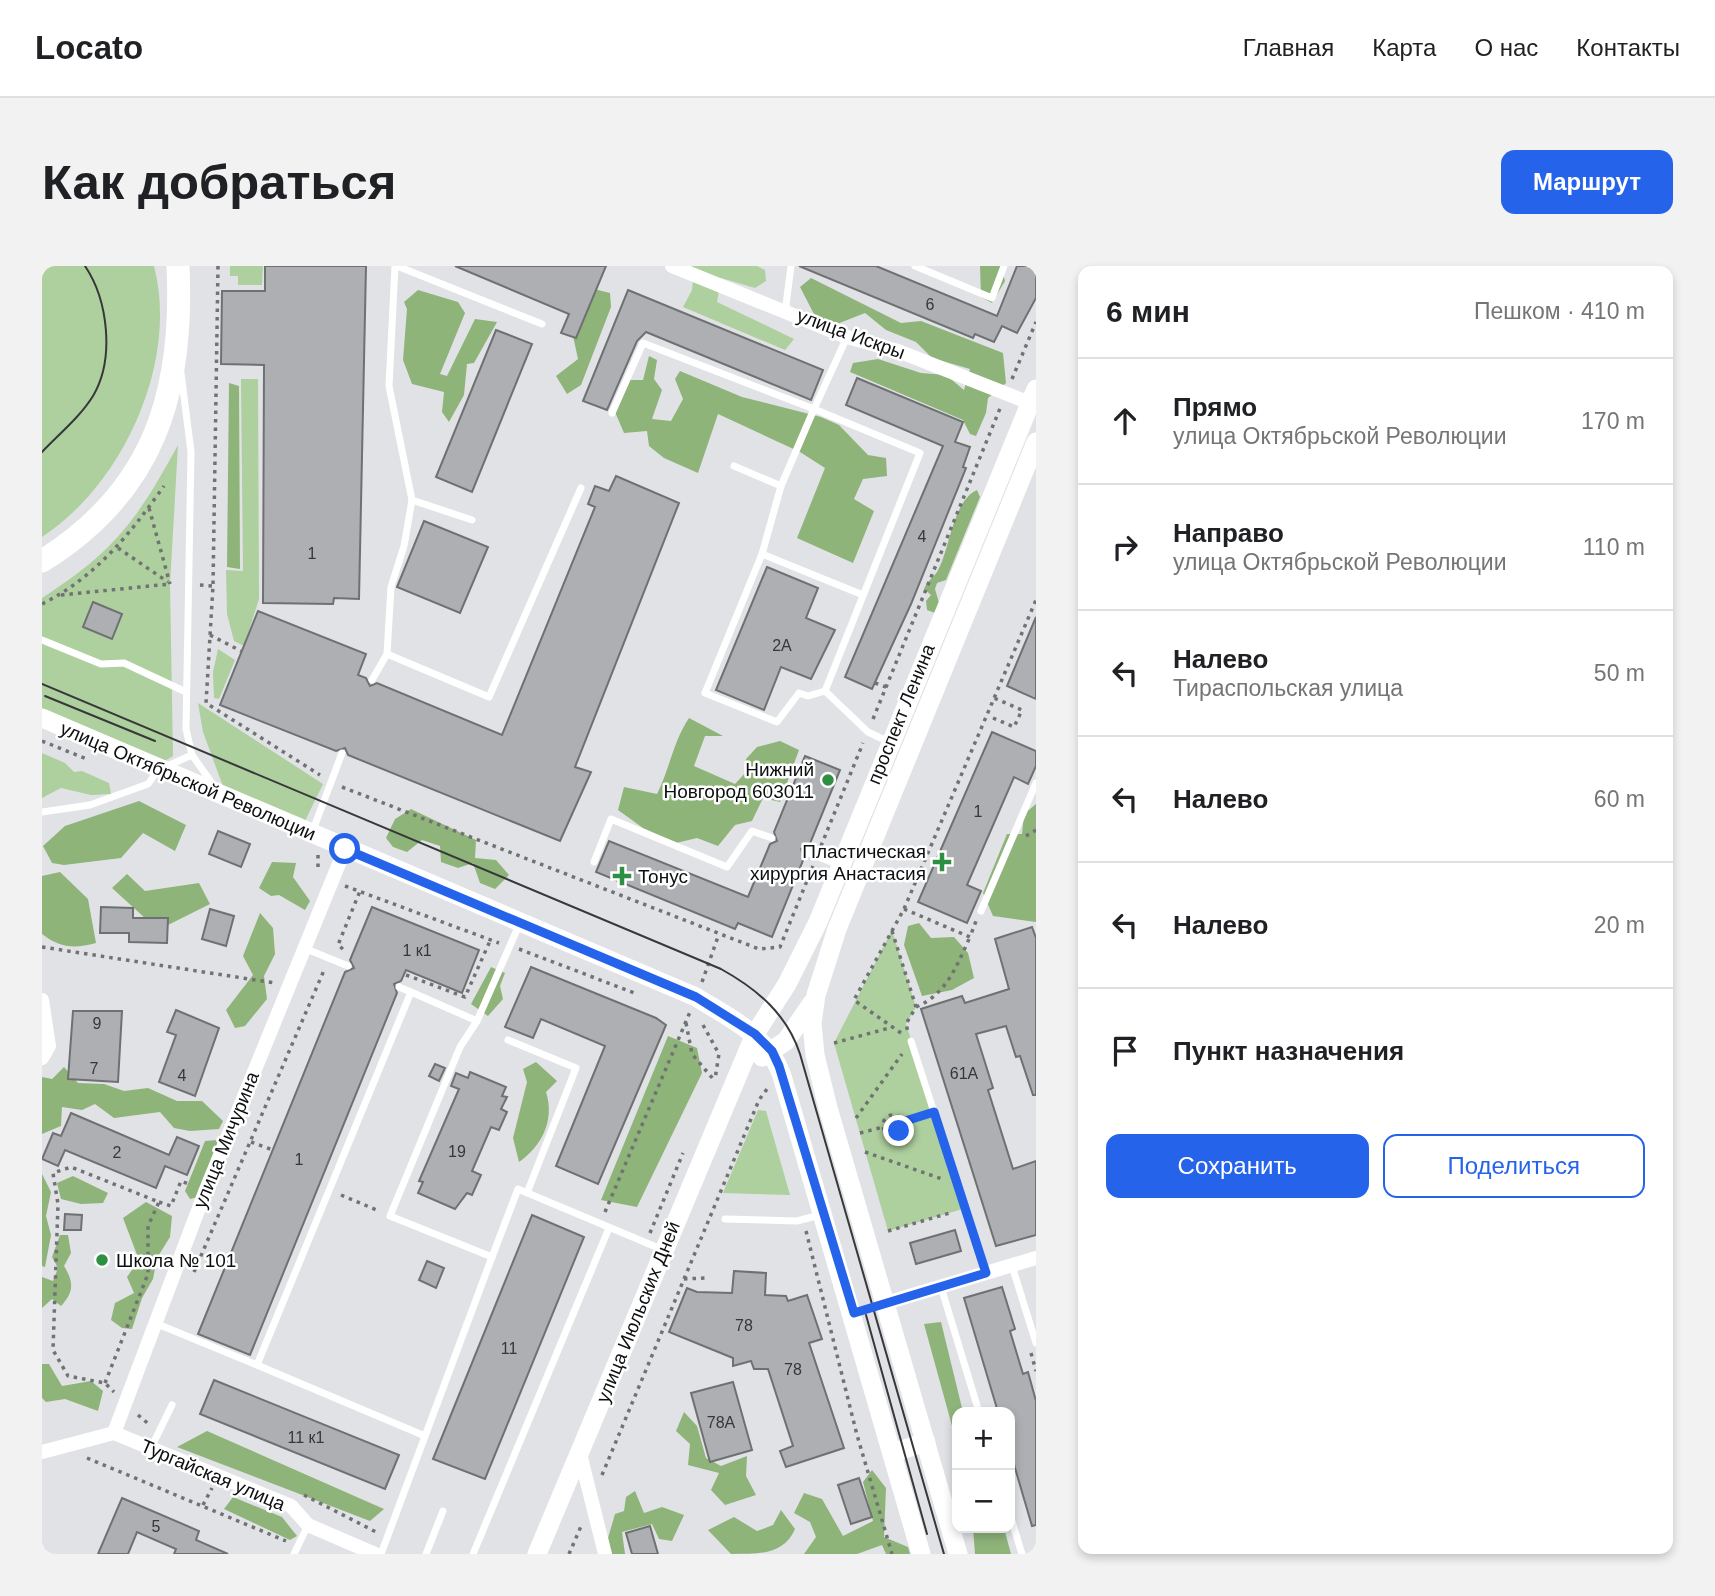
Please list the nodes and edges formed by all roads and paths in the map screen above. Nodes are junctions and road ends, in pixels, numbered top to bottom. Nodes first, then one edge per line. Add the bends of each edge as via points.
1 (178, 266) edge
2 (218, 266) edge
3 (396, 266) edge
4 (672, 266) edge
5 (791, 266) edge
6 (915, 266) edge
7 (1004, 266) edge
8 (789, 311) junction
9 (1036, 322) edge
10 (542, 324) dead end
11 (847, 337) junction
12 (177, 354) junction
13 (1006, 393) junction
14 (1033, 396) edge
15 (814, 410) junction
16 (612, 412) dead end
17 (1036, 442) edge
18 (734, 466) dead end
19 (164, 485) dead end
20 (781, 486) junction
21 (581, 488) dead end
22 (412, 500) junction
23 (149, 507) junction
24 (472, 520) dead end
25 (118, 548) junction
26 (762, 554) junction
27 (42, 561) edge
28 (170, 584) junction
29 (200, 585) dead end
30 (213, 586) junction
31 (61, 595) junction
32 (863, 595) junction
33 (1036, 600) edge
34 (42, 604) edge
35 (210, 635) junction
36 (42, 640) edge
37 (241, 651) dead end
38 (387, 654) junction
39 (372, 680) dead end
40 (875, 682) dead end
41 (886, 687) junction
42 (824, 691) junction
43 (186, 692) junction
44 (993, 698) junction
45 (42, 718) edge
46 (993, 718) dead end
47 (867, 732) junction
48 (889, 742) junction
49 (342, 753) dead end
50 (192, 755) junction
51 (158, 770) junction
52 (331, 782) junction
53 (1036, 783) edge
54 (220, 795) junction
55 (42, 812) edge
56 (311, 834) junction
57 (772, 838) dead end
58 (345, 849) junction
59 (806, 852) dead end
60 (817, 856) junction
61 (594, 862) dead end
62 (839, 866) junction
63 (331, 880) junction
64 (360, 891) junction
65 (904, 909) junction
66 (981, 911) joint
67 (520, 923) junction
68 (892, 930) junction
69 (719, 934) junction
70 (970, 937) junction
71 (490, 942) junction
72 (510, 946) junction
73 (42, 947) edge
74 (304, 948) junction
75 (353, 953) dead end
76 (712, 954) dead end
77 (329, 958) junction
78 (348, 965) dead end
79 (404, 974) dead end
80 (289, 985) junction
81 (399, 987) dead end
82 (411, 992) junction
83 (638, 994) dead end
84 (816, 995) junction
85 (42, 1000) edge
86 (916, 1007) junction
87 (477, 1021) junction
88 (686, 1021) junction
89 (893, 1027) junction
90 (755, 1034) junction
91 (508, 1040) dead end
92 (911, 1041) junction
93 (834, 1043) dead end
94 (772, 1051) junction
95 (42, 1058) edge
96 (740, 1071) junction
97 (770, 1101) dead end
98 (934, 1112) junction
99 (856, 1118) dead end
100 (902, 1122) junction
101 (883, 1127) junction
102 (860, 1133) dead end
103 (251, 1142) junction
104 (688, 1143) dead end
105 (273, 1150) dead end
106 (865, 1152) dead end
107 (958, 1185) junction
108 (329, 1190) junction
109 (527, 1193) junction
110 (857, 1204) junction
111 (965, 1208) junction
112 (824, 1214) junction
113 (390, 1216) junction
114 (615, 1216) dead end
115 (725, 1219) dead end
116 (803, 1220) junction
117 (609, 1228) junction
118 (888, 1231) dead end
119 (657, 1247) junction
120 (492, 1257) junction
121 (1036, 1258) edge
122 (1012, 1265) junction
123 (810, 1272) dead end
124 (817, 1272) junction
125 (986, 1273) junction
126 (705, 1278) dead end
127 (684, 1279) junction
128 (190, 1281) dead end
129 (941, 1287) junction
130 (886, 1303) junction
131 (854, 1313) junction
132 (155, 1323) junction
133 (1036, 1343) edge
134 (257, 1365) junction
135 (105, 1383) junction
136 (125, 1400) junction
137 (172, 1405) dead end
138 (977, 1407) edge
139 (157, 1432) junction
140 (114, 1433) junction
141 (425, 1436) junction
142 (926, 1443) junction
143 (152, 1448) junction
144 (42, 1452) edge
145 (892, 1453) junction
146 (580, 1454) junction
147 (100, 1462) dead end
148 (299, 1493) dead end
149 (592, 1500) junction
150 (443, 1511) dead end
151 (308, 1525) junction
152 (1015, 1533) edge
153 (387, 1536) junction
154 (296, 1550) edge
155 (375, 1554) edge
156 (381, 1554) edge
157 (426, 1554) edge
158 (473, 1554) edge
159 (537, 1554) edge
160 (569, 1554) edge
161 (605, 1554) edge
162 (892, 1554) edge
163 (921, 1554) edge
164 (958, 1554) edge
165 (1021, 1554) edge

1 - 12 main road
2 - 30 path
3 - 10 lane
3 - 22 lane via 389,386
4 - 8 street, улица Искры
5 - 8 lane
6 - 7 lane via 992,298
8 - 11 street, улица Искры
9 - 13 path
11 - 13 street, улица Искры via 898,351
11 - 15 lane
12 - 27 main road via 167,402 137,470 83,532
12 - 43 lane via 191,452
13 - 14 street, улица Искры
13 - 41 path
14 - 48 main road, проспект Ленина
15 - 16 lane via 643,342
15 - 20 lane
15 - 32 lane via 920,453
17 - 84 main road, проспект Ленина via 856,878
18 - 20 lane
19 - 23 path
20 - 26 lane
21 - 38 lane via 489,698
22 - 24 lane
22 - 38 lane via 391,587
23 - 25 path
23 - 28 path
25 - 28 path
25 - 31 path
26 - 32 lane
26 - 42 lane via 705,692 777,722 799,693 808,696
28 - 31 path
29 - 30 path
30 - 35 path
31 - 34 path
32 - 42 lane
33 - 44 path
35 - 37 path
35 - 52 path via 206,703
36 - 43 lane via 101,664 124,663
38 - 39 lane
40 - 41 path
41 - 47 path
42 - 47 lane
43 - 50 lane via 186,729
44 - 46 path via 1021,710 1014,727
44 - 65 path
45 - 51 main road, улица Октябрьской Революции
47 - 48 lane
47 - 60 path
48 - 62 main road, проспект Ленина
49 - 52 lane
50 - 51 lane
50 - 54 lane
51 - 54 main road, улица Октябрьской Революции
51 - 55 lane via 148,784 90,805
52 - 56 lane
52 - 69 path
53 - 66 lane
54 - 56 main road, улица Октябрьской Революции
56 - 58 main road, улица Октябрьской Революции
57 - 61 lane via 752,831 727,867 611,819
58 - 63 street, улица Мичурина
58 - 67 main road, улица Октябрьской Революции
59 - 60 lane
60 - 62 lane
60 - 69 path via 780,947 759,949
62 - 90 main road, проспект Ленина via 818,922
63 - 64 path
63 - 74 street, улица Мичурина
64 - 71 path
64 - 75 path via 338,945
65 - 68 path
65 - 70 path
66 - 70 path
67 - 72 lane
67 - 90 main road, улица Октябрьской Революции via 696,997
68 - 86 path
68 - 89 path via 855,1000
69 - 76 path
70 - 86 path via 951,977 933,998
71 - 72 path
71 - 79 path via 465,998
72 - 83 path
72 - 87 lane
73 - 80 path
74 - 77 lane
74 - 80 street, улица Мичурина
77 - 78 lane
77 - 103 path
80 - 132 street, улица Мичурина
81 - 82 lane
82 - 87 lane
82 - 108 lane
84 - 90 main road via 787,1025
84 - 94 main road via 793,1034
84 - 110 main road via 812,1023 815,1055
85 - 95 street via 49,1046
86 - 92 path via 906,1024
87 - 113 lane via 460,1047
88 - 88 path via 689,1013 707,1028 719,1054 714,1080 692,1055
88 - 114 path via 603,1212
89 - 92 path
89 - 93 path
90 - 94 main road, улица Октябрьской Революции
90 - 96 main road, улица Июльских Дней
91 - 109 lane via 576,1068
92 - 98 lane
92 - 99 path
94 - 96 main road
94 - 112 main road, улица Октябрьской Революции
96 - 119 main road, улица Июльских Дней
97 - 127 path via 766,1087
98 - 100 path
98 - 107 lane
100 - 101 path via 894,1134
100 - 101 path via 889,1115
101 - 102 path
103 - 105 path
103 - 128 path
104 - 119 path via 650,1230
106 - 107 path
107 - 111 lane
108 - 113 path
108 - 134 lane
109 - 117 lane
109 - 120 lane via 518,1189
110 - 112 main road
110 - 130 main road
111 - 118 path
111 - 125 lane
112 - 116 lane
112 - 131 main road, улица Октябрьской Революции
113 - 120 lane
115 - 116 lane
116 - 124 path
117 - 119 lane
117 - 158 lane
119 - 146 main road, улица Июльских Дней
120 - 141 lane
121 - 122 street
122 - 125 street
122 - 133 lane
123 - 124 path
124 - 162 path
125 - 129 street
126 - 127 path
127 - 149 path
129 - 130 street
129 - 138 lane
130 - 131 main road
130 - 142 main road
131 - 145 main road, улица Октябрьской Революции
132 - 134 lane
132 - 136 street, улица Мичурина
134 - 141 lane
135 - 135 path via 68,1376 53,1350 58,1205 53,1173 71,1167 159,1202 148,1226 148,1275
135 - 136 path
136 - 139 path
136 - 140 street, улица Мичурина
137 - 139 lane
139 - 143 lane
140 - 143 street, Тургайская улица
140 - 144 street
141 - 153 lane
142 - 145 main road
142 - 164 main road
143 - 151 street, Тургайская улица via 291,1506
145 - 163 main road, улица Октябрьской Революции
146 - 149 street
146 - 159 main road, улица Июльских Дней
147 - 154 path
148 - 153 path
149 - 160 path
149 - 161 street
150 - 157 lane
151 - 154 lane
151 - 155 street, Тургайская улица
152 - 165 lane
153 - 156 lane

